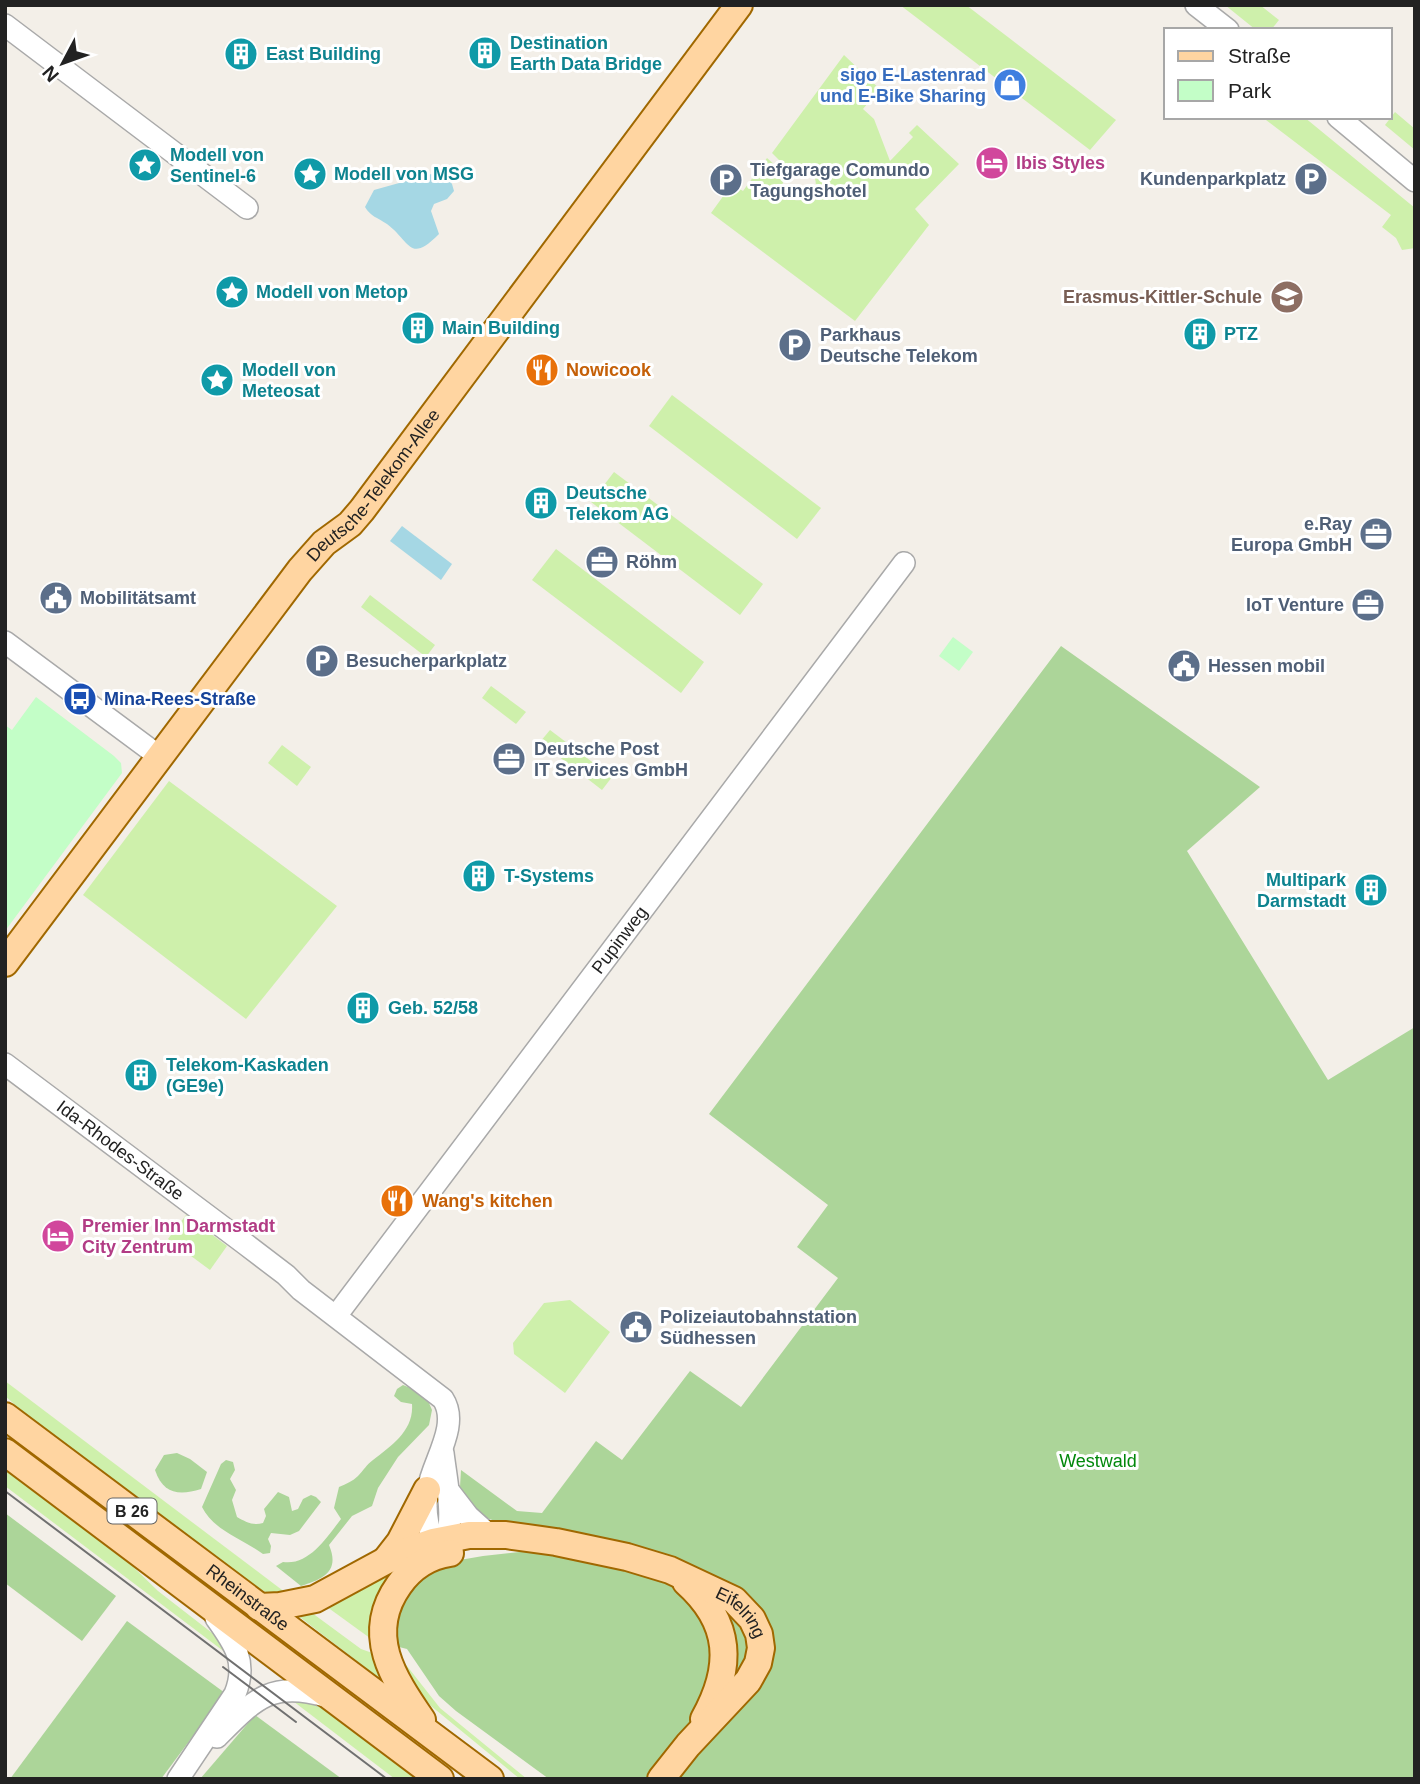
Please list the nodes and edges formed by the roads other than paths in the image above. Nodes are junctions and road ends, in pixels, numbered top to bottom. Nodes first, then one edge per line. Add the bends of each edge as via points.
1 (739, 5) edge
2 (1196, 5) edge
3 (5, 25) edge
4 (1225, 28) edge
5 (1340, 119) edge
6 (1415, 181) edge
7 (247, 208) dead end
8 (904, 563) dead end
9 (5, 642) edge
10 (160, 757) junction
11 (5, 963) edge
12 (5, 1064) edge
13 (336, 1316) junction
14 (5, 1416) edge
15 (5, 1452) edge
16 (438, 1490) junction
17 (488, 1534) junction
18 (556, 1542) junction
19 (441, 1545) junction
20 (386, 1560) junction
21 (670, 1570) junction
22 (207, 1605) junction
23 (259, 1607) junction
24 (333, 1698) junction
25 (434, 1738) junction
26 (688, 1745) junction
27 (182, 1773) edge
28 (440, 1779) edge
29 (491, 1779) edge
30 (661, 1779) edge

1 - 10 main road, Deutsche-Telekom-Allee via 362,510 315,552
2 - 4 street
3 - 7 street
5 - 6 street
8 - 13 street, Pupinweg
9 - 10 street
10 - 11 main road, Deutsche-Telekom-Allee
12 - 13 street, Ida-Rhodes-Straße
13 - 16 street via 443,1399 449,1413
14 - 23 main road, Rheinstraße / B 26
15 - 22 main road, Rheinstraße / B 26
16 - 17 street
16 - 19 street via 427,1522
16 - 20 main road
17 - 18 main road, Eifelring
17 - 19 main road, Eifelring
18 - 19 main road, Eifelring
18 - 21 main road, Eifelring
19 - 20 main road
19 - 25 main road via 402,1581 387,1608 383,1630 393,1674
20 - 23 main road via 315,1599
21 - 26 main road, Eifelring via 702,1598 723,1638 722,1680
21 - 26 main road, Eifelring via 734,1600 752,1619 760,1640 758,1663 748,1682
22 - 24 main road, Rheinstraße / B 26
22 - 27 street via 233,1640 240,1680
23 - 25 main road, Rheinstraße / B 26
24 - 27 street via 301,1689 263,1697
24 - 28 main road, Rheinstraße / B 26
25 - 29 main road, Rheinstraße / B 26
26 - 30 main road, Eifelring

